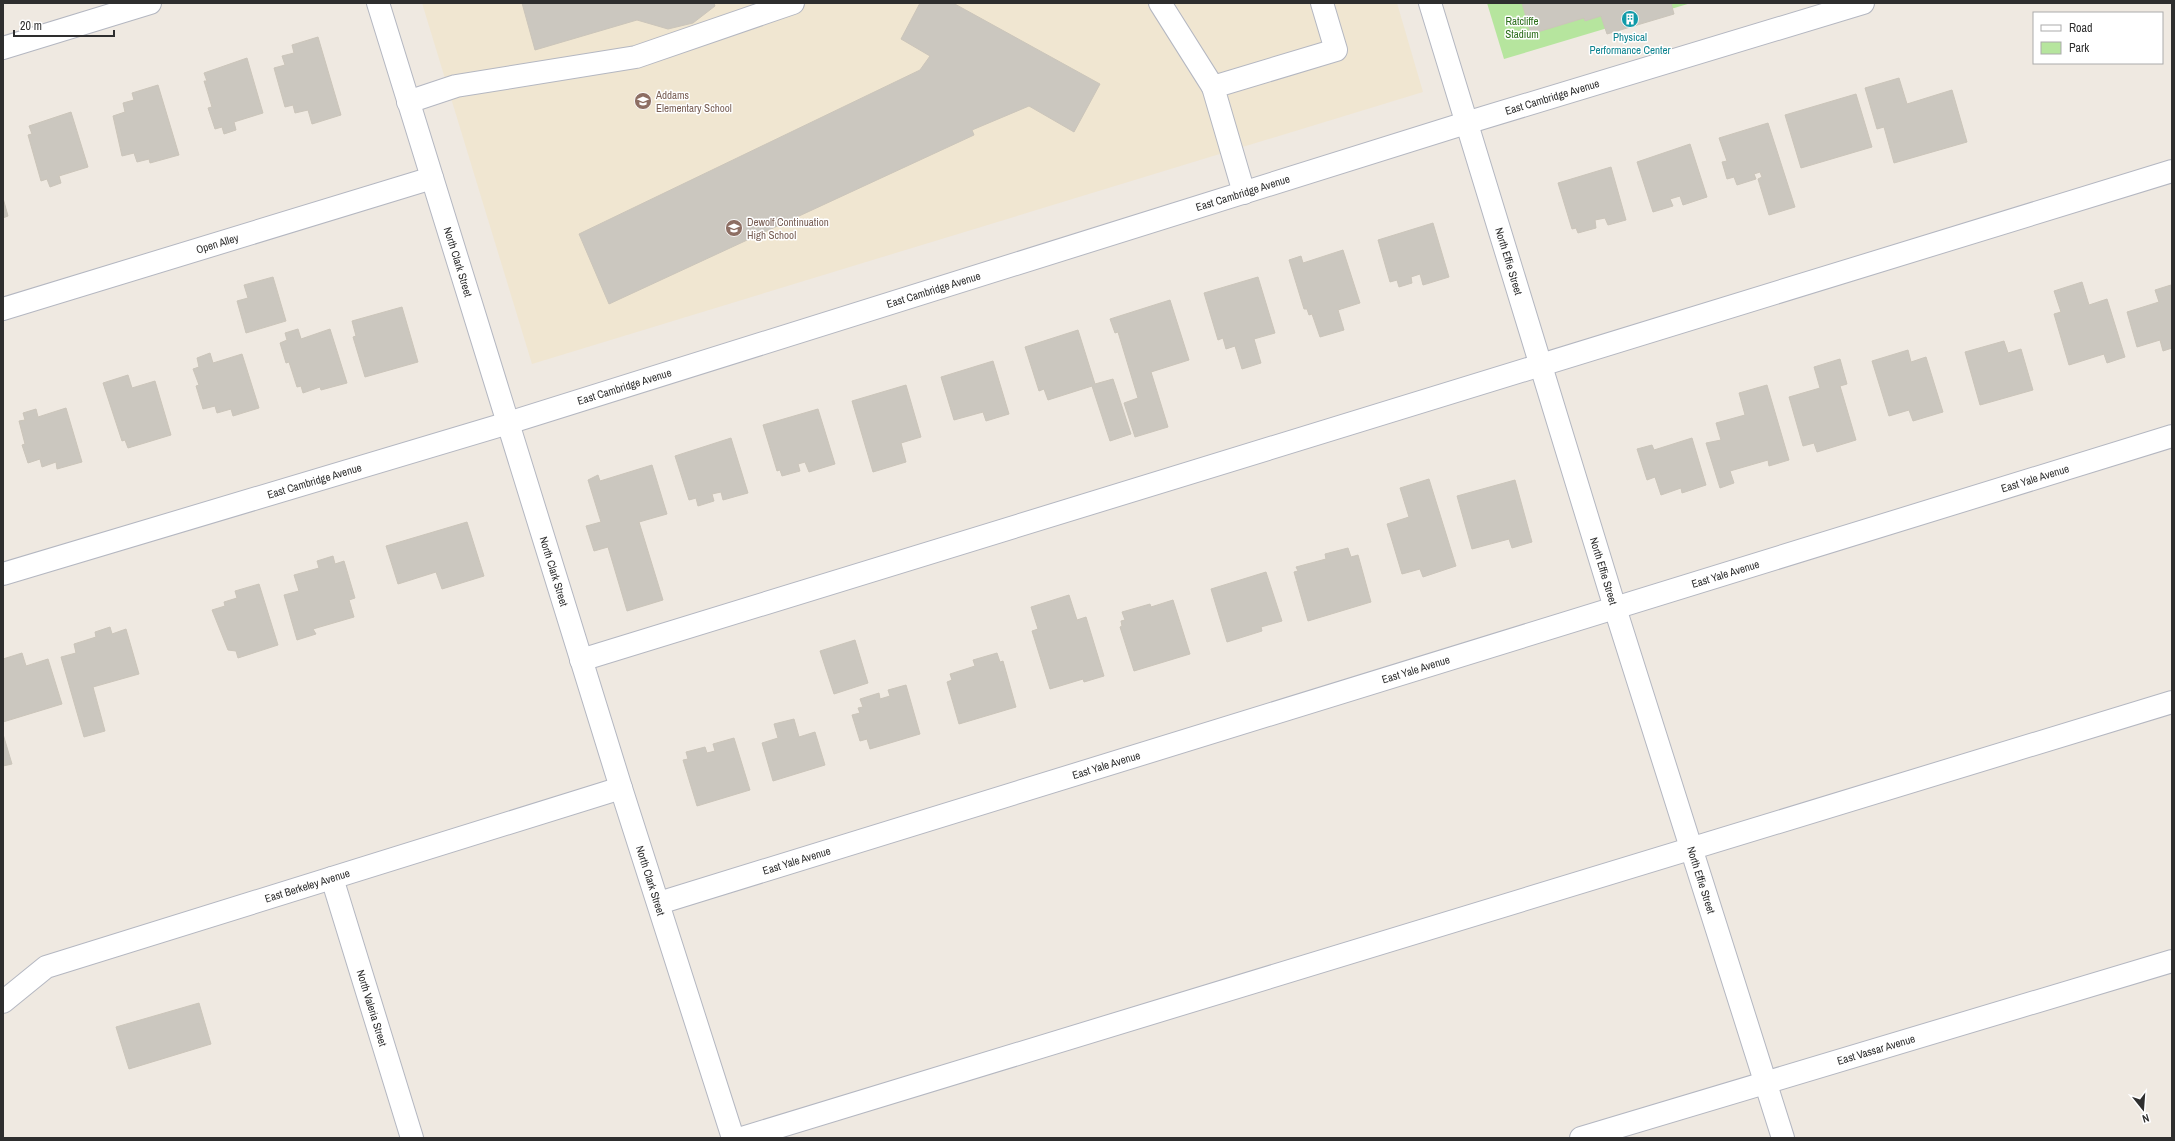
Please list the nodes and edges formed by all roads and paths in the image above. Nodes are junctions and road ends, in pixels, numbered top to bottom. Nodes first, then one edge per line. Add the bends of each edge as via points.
1 (150, 3) edge
2 (378, 3) edge
3 (793, 3) edge
4 (1322, 3) edge
5 (1430, 3) edge
6 (1863, 3) edge
7 (1165, 4) edge
8 (3, 48) edge
9 (1213, 87) junction
10 (408, 102) junction
11 (1466, 123) junction
12 (2172, 170) edge
13 (432, 178) junction
14 (1244, 193) junction
15 (3, 309) edge
16 (1540, 365) junction
17 (508, 423) junction
18 (2172, 436) edge
19 (3, 574) edge
20 (1615, 608) junction
21 (581, 660) junction
22 (2172, 702) edge
23 (621, 788) junction
24 (1692, 849) junction
25 (332, 878) junction
26 (659, 903) junction
27 (2172, 961) edge
28 (3, 1002) edge
29 (1766, 1082) junction
30 (412, 1138) edge
31 (733, 1138) edge
32 (742, 1138) edge
33 (1581, 1138) edge
34 (1783, 1138) edge

1 - 8 street
2 - 10 street, North Clark Street
3 - 10 street via 636,57 456,86
4 - 9 street via 1336,50
5 - 11 street, North Effie Street
6 - 11 street, East Cambridge Avenue
7 - 9 street
9 - 14 street
10 - 13 street, North Clark Street
11 - 14 street, East Cambridge Avenue
11 - 16 street, North Effie Street
12 - 16 street
13 - 15 street, Open Alley
13 - 17 street, North Clark Street
14 - 17 street, East Cambridge Avenue
16 - 20 street, North Effie Street
16 - 21 street
17 - 19 street, East Cambridge Avenue
17 - 21 street, North Clark Street
18 - 20 street, East Yale Avenue
20 - 24 street, North Effie Street
20 - 26 street, East Yale Avenue
21 - 23 street, North Clark Street
22 - 24 street
23 - 25 street, East Berkeley Avenue
23 - 26 street, North Clark Street
24 - 29 street, North Effie Street
24 - 32 street
25 - 28 street, East Berkeley Avenue via 46,967
25 - 30 street, North Valeria Street
26 - 31 street, North Clark Street
27 - 29 street, East Vassar Avenue
29 - 33 street, East Vassar Avenue
29 - 34 street, North Effie Street

